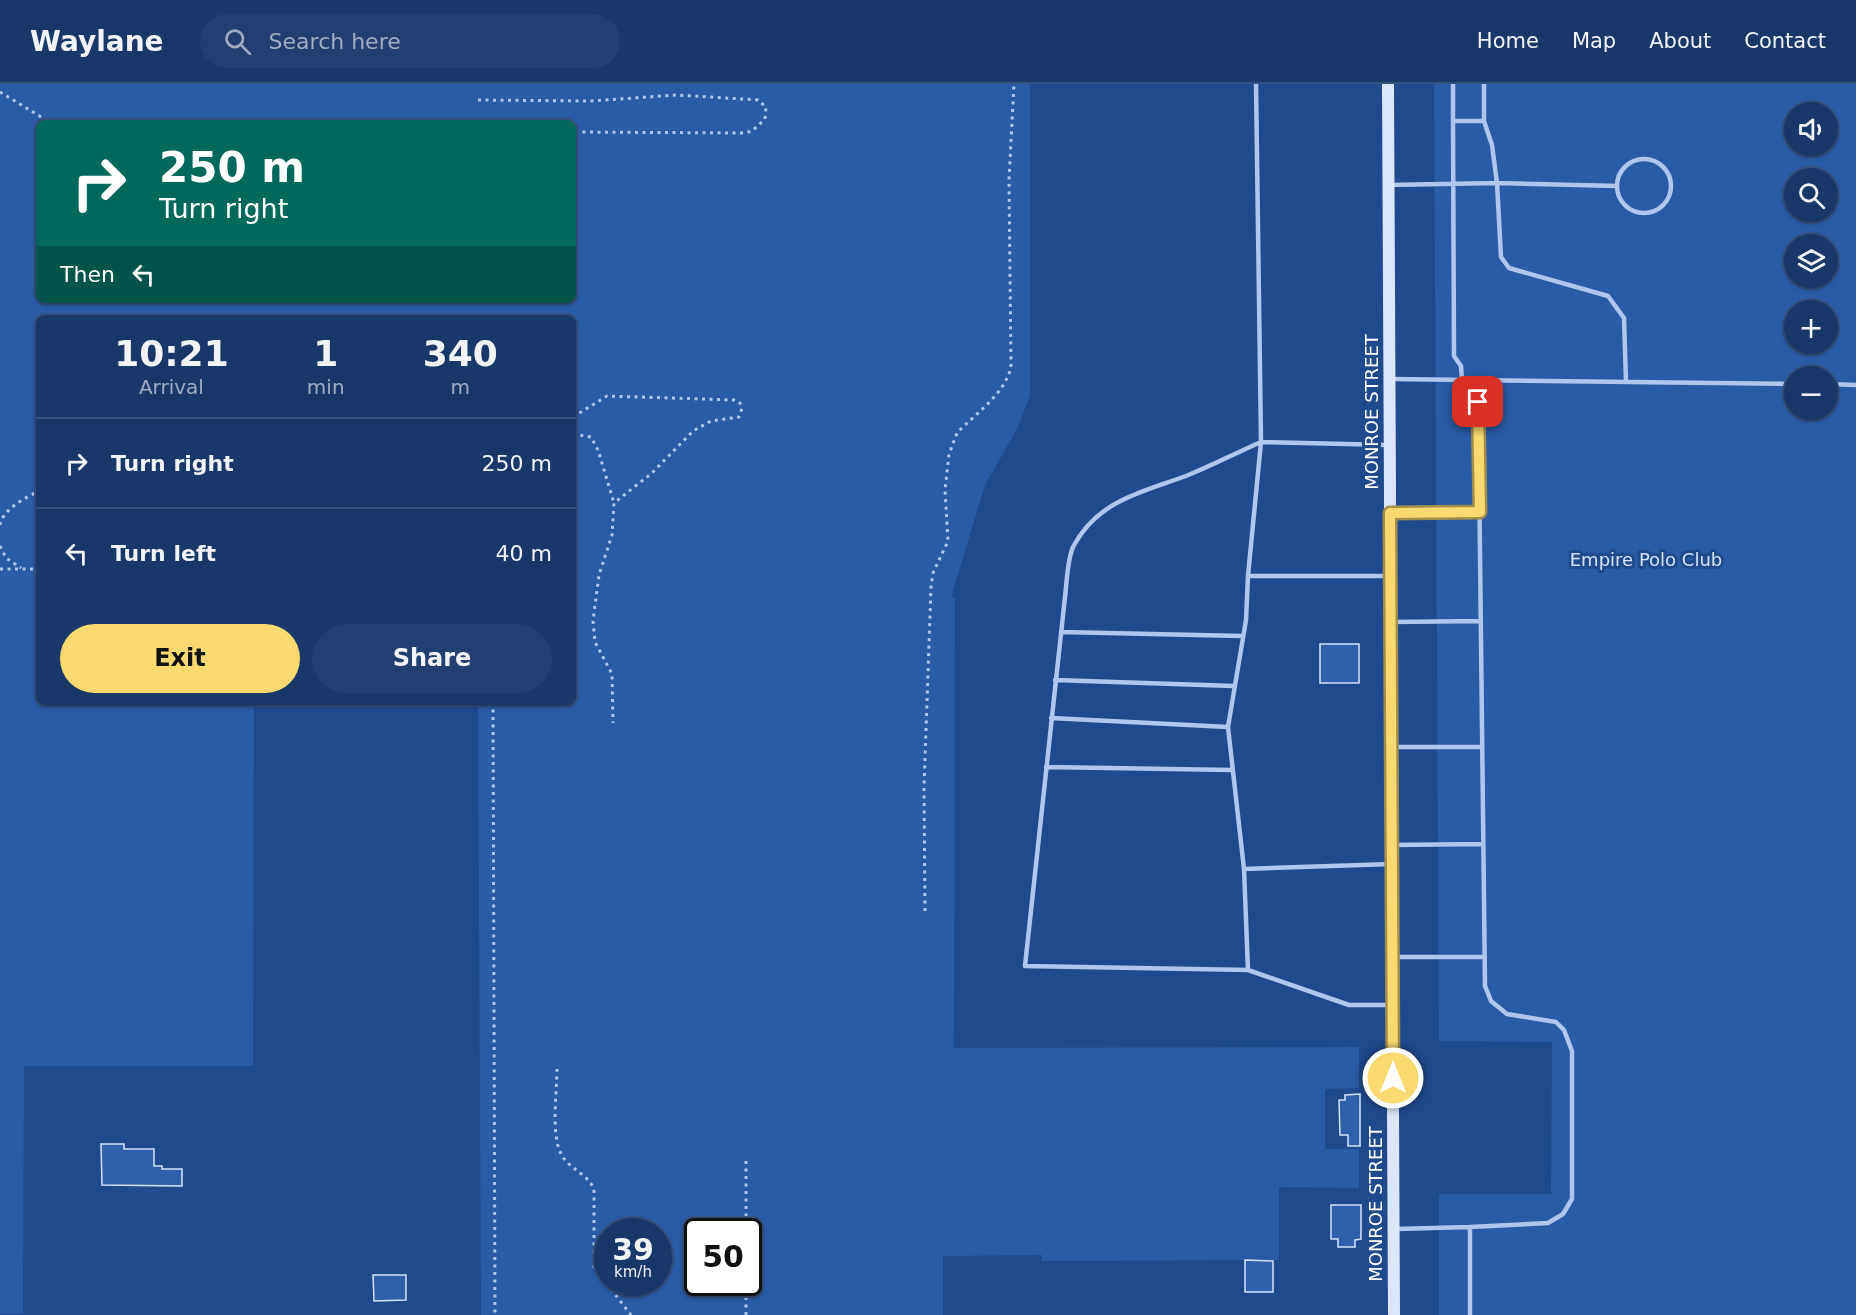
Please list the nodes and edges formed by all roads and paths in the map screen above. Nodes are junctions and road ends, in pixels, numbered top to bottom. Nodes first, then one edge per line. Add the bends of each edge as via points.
1 (1014, 84) edge
2 (1256, 84) edge
3 (1388, 84) edge
4 (1454, 84) edge
5 (1484, 84) edge
6 (0, 92) edge
7 (478, 100) dead end
8 (46, 120) edge
9 (1453, 121) junction
10 (1484, 121) junction
11 (576, 132) edge
12 (1497, 183) junction
13 (1455, 184) junction
14 (1388, 185) junction
15 (1617, 186) junction
16 (1389, 379) junction
17 (1462, 380) junction
18 (1478, 380) junction
19 (1626, 382) junction
20 (1784, 384) edge
21 (1838, 384) edge
22 (1856, 385) edge
23 (576, 415) edge
24 (576, 434) edge
25 (1261, 442) junction
26 (1390, 445) junction
27 (36, 494) edge
28 (614, 502) junction
29 (1480, 512) junction
30 (1390, 513) junction
31 (0, 525) edge
32 (0, 546) edge
33 (0, 569) edge
34 (22, 569) junction
35 (36, 569) edge
36 (1248, 576) junction
37 (1390, 576) junction
38 (1481, 621) junction
39 (1390, 622) junction
40 (1061, 632) junction
41 (1242, 636) junction
42 (1056, 680) junction
43 (1233, 686) junction
44 (493, 705) edge
45 (1052, 718) junction
46 (613, 723) dead end
47 (1228, 727) junction
48 (1391, 747) junction
49 (1482, 747) junction
50 (1046, 767) junction
51 (1231, 770) junction
52 (1484, 844) junction
53 (1392, 845) junction
54 (1392, 864) junction
55 (1244, 868) junction
56 (925, 911) dead end
57 (1392, 957) junction
58 (1485, 957) junction
59 (1248, 970) junction
60 (1393, 1005) junction
61 (557, 1069) dead end
62 (746, 1161) dead end
63 (746, 1218) edge
64 (1470, 1227) junction
65 (1394, 1229) junction
66 (746, 1296) edge
67 (495, 1315) edge
68 (631, 1315) edge
69 (746, 1315) edge
70 (1394, 1315) edge
71 (1470, 1315) edge

1 - 56 path via 1009,180 1011,367 1001,388 952,442 945,490 948,541 931,587 924,787
2 - 25 lane
3 - 14 main road, MONROE STREET
4 - 9 lane
5 - 10 lane
6 - 8 path
7 - 11 path via 590,101 677,95 758,100 766,107 765,119 745,133
9 - 10 lane
9 - 13 lane
10 - 12 lane
12 - 13 lane
12 - 15 lane
12 - 19 lane via 1501,257 1509,268 1608,296 1624,318
13 - 14 lane
13 - 17 lane via 1454,356 1461,366
14 - 16 main road, MONROE STREET
15 - 15 lane via 1623,204 1639,213 1658,210 1665,204 1671,187 1667,171 1644,159 1628,164
16 - 17 lane
16 - 26 main road, MONROE STREET
17 - 18 lane
18 - 19 lane
18 - 29 lane
19 - 20 lane
21 - 22 lane
23 - 28 path via 607,396 740,403 739,417 711,421 693,431 652,473
24 - 28 path via 591,437
25 - 26 lane
25 - 36 lane
25 - 40 lane via 1186,476 1133,493 1098,517 1072,549
26 - 30 main road, MONROE STREET
27 - 31 path via 1,518
28 - 46 path via 612,535 599,575 592,621 595,642 612,674
29 - 30 lane
29 - 38 lane
30 - 37 main road, MONROE STREET
32 - 34 path via 6,558
33 - 34 path
34 - 35 path
36 - 37 lane
36 - 41 lane
37 - 39 main road, MONROE STREET
38 - 39 lane
38 - 49 lane
39 - 48 main road, MONROE STREET
40 - 41 lane
40 - 42 lane
41 - 43 lane
42 - 43 lane
42 - 45 lane
43 - 47 lane
44 - 67 path
45 - 47 lane
45 - 50 lane
47 - 51 lane
48 - 49 lane
48 - 53 main road, MONROE STREET
49 - 52 lane
50 - 51 lane
50 - 59 lane via 1024,966
51 - 55 lane
52 - 53 lane
52 - 58 lane
53 - 54 main road, MONROE STREET
54 - 55 lane
54 - 57 main road, MONROE STREET
55 - 59 lane
57 - 58 lane
57 - 60 main road, MONROE STREET
58 - 64 lane via 1485,987 1491,1001 1507,1014 1556,1022 1572,1050 1572,1199 1563,1214 1548,1223
59 - 60 lane via 1349,1005
60 - 65 main road, MONROE STREET
61 - 68 path via 558,1147 571,1167 592,1183 594,1191 594,1267
62 - 63 path
64 - 65 lane
64 - 71 lane
65 - 70 main road, MONROE STREET
66 - 69 path

